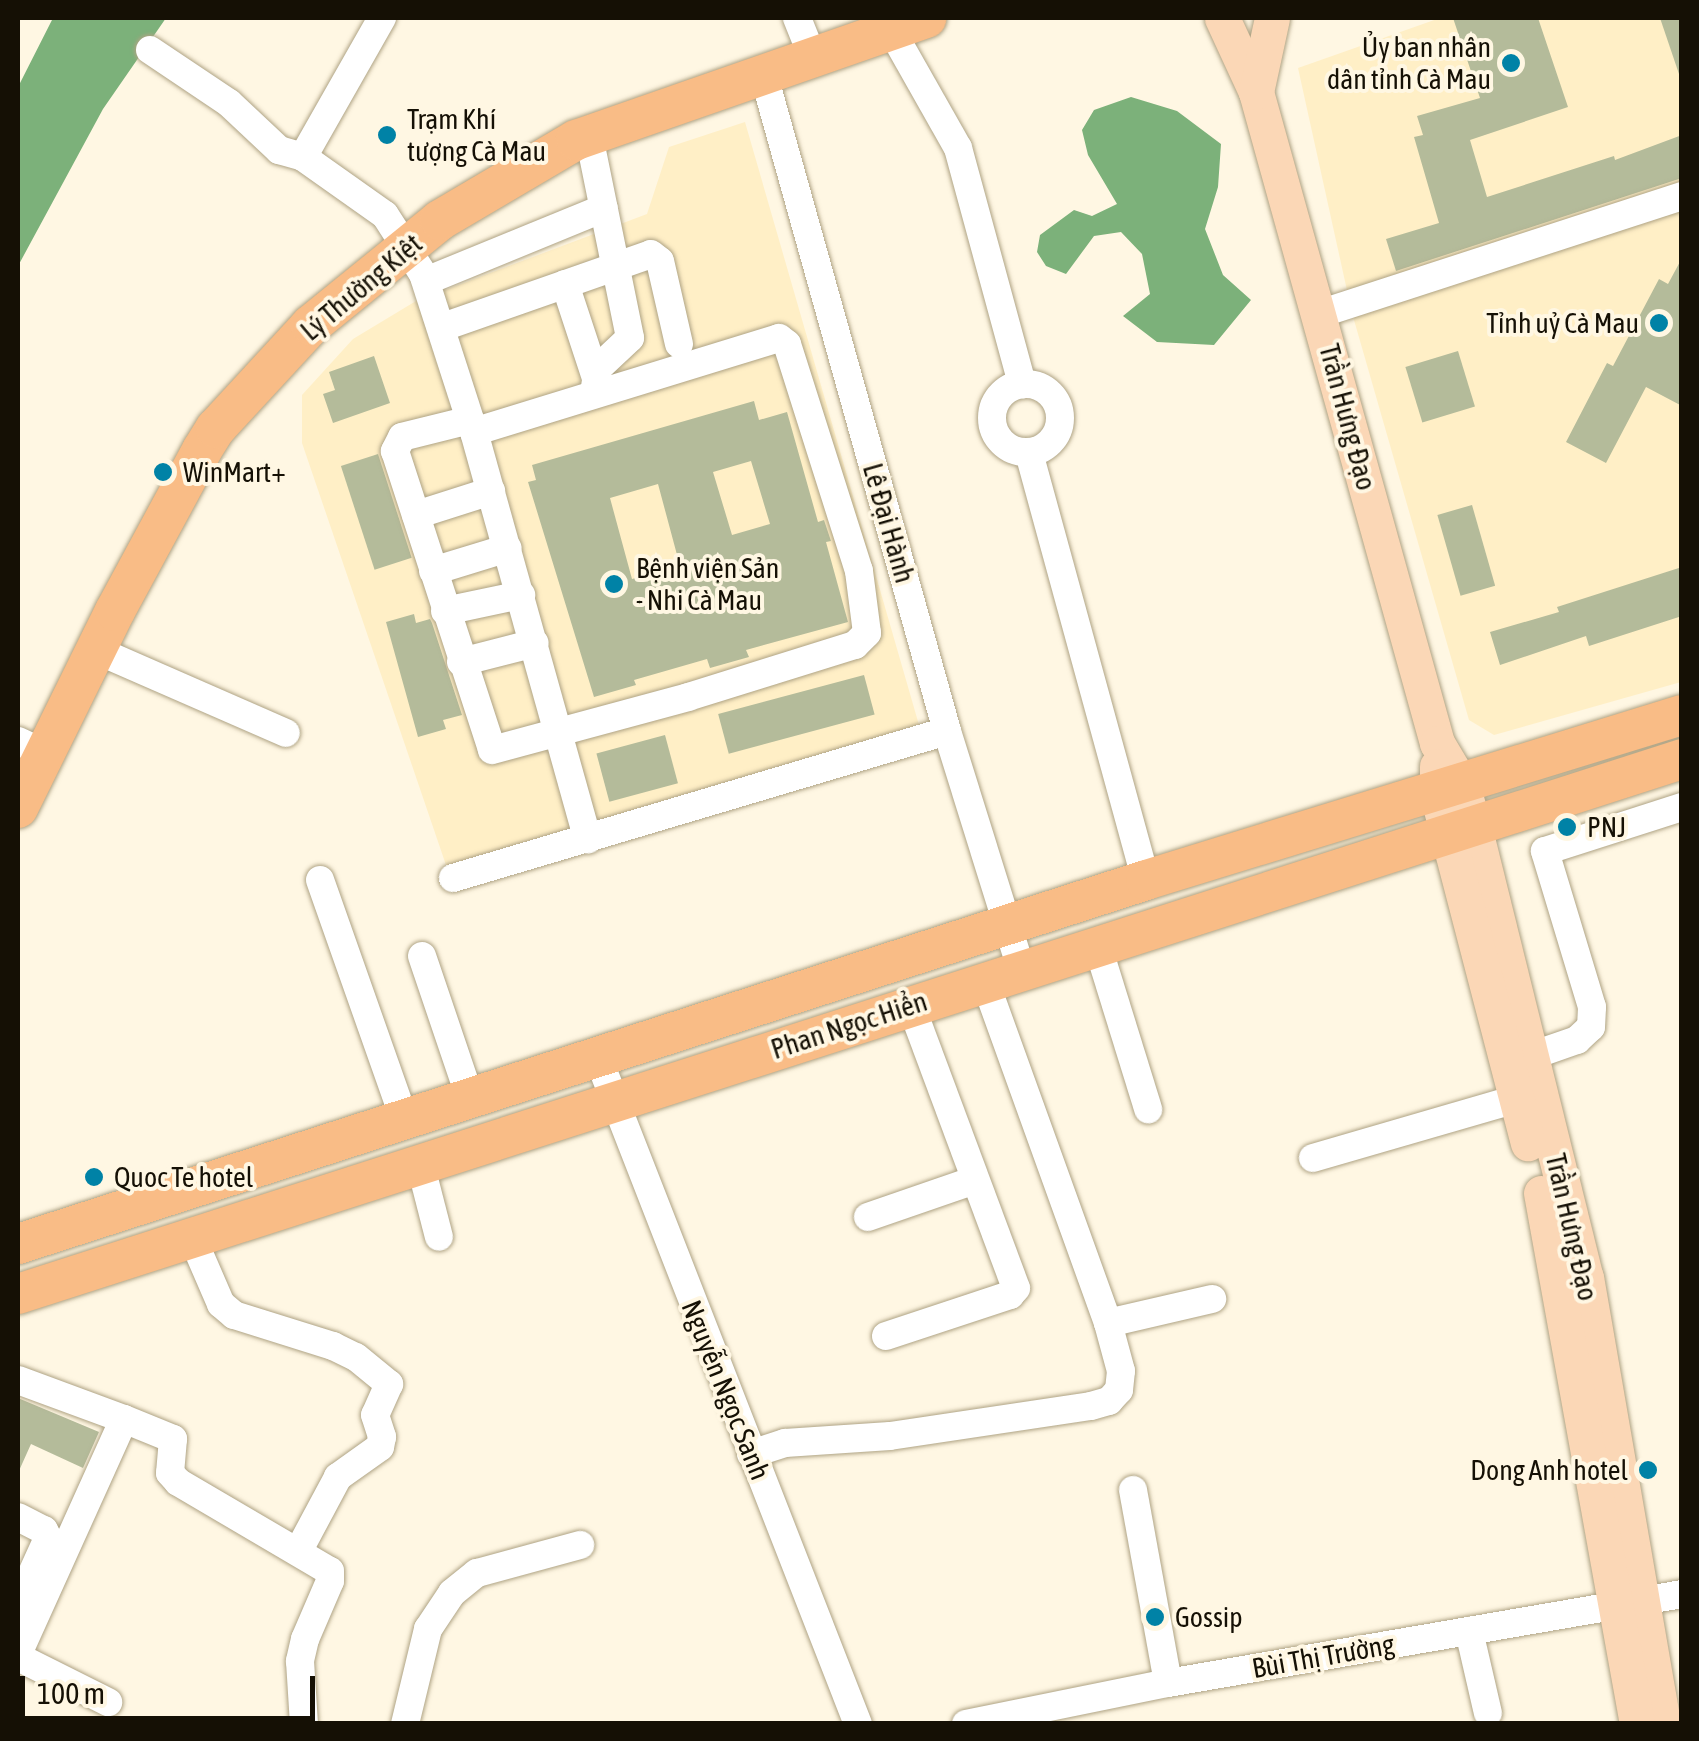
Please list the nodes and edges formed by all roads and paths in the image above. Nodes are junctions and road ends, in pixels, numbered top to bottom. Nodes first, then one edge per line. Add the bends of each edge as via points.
1 (382, 18) edge
2 (798, 18) edge
3 (1222, 18) edge
4 (1272, 18) edge
5 (901, 21) edge
6 (150, 50) dead end
7 (813, 58) junction
8 (764, 76) junction
9 (1256, 92) junction
10 (590, 136) junction
11 (304, 157) junction
12 (1682, 196) edge
13 (604, 208) junction
14 (417, 264) junction
15 (615, 264) junction
16 (565, 284) junction
17 (1319, 314) junction
18 (443, 327) junction
19 (630, 338) junction
20 (683, 354) junction
21 (594, 384) junction
22 (1022, 384) junction
23 (472, 426) junction
24 (1029, 453) junction
25 (491, 491) junction
26 (416, 515) junction
27 (508, 548) junction
28 (433, 571) junction
29 (521, 594) junction
30 (445, 610) junction
31 (535, 644) junction
32 (96, 650) junction
33 (461, 662) junction
34 (1682, 715) edge
35 (947, 731) junction
36 (286, 733) dead end
37 (560, 734) junction
38 (31, 747) edge
39 (1670, 762) edge
40 (1450, 789) junction
41 (18, 808) edge
42 (1677, 808) edge
43 (1461, 830) junction
44 (588, 839) junction
45 (453, 878) dead end
46 (320, 880) dead end
47 (1146, 880) junction
48 (1010, 926) junction
49 (1098, 947) junction
50 (422, 956) dead end
51 (1003, 975) junction
52 (911, 1005) junction
53 (597, 1055) junction
54 (1531, 1056) junction
55 (470, 1098) junction
56 (611, 1100) junction
57 (1516, 1100) junction
58 (1148, 1109) dead end
59 (405, 1121) junction
60 (1313, 1158) dead end
61 (420, 1163) junction
62 (975, 1180) junction
63 (1552, 1191) junction
64 (868, 1217) dead end
65 (192, 1237) junction
66 (439, 1238) dead end
67 (18, 1244) edge
68 (18, 1294) edge
69 (1212, 1299) dead end
70 (1108, 1323) junction
71 (886, 1336) dead end
72 (18, 1380) edge
73 (124, 1419) junction
74 (752, 1454) junction
75 (1133, 1490) dead end
76 (18, 1517) edge
77 (580, 1546) dead end
78 (299, 1550) junction
79 (1682, 1594) edge
80 (1626, 1603) junction
81 (18, 1604) edge
82 (1469, 1630) junction
83 (18, 1655) edge
84 (1168, 1683) junction
85 (108, 1702) dead end
86 (1488, 1713) dead end
87 (304, 1724) edge
88 (405, 1724) edge
89 (858, 1724) edge
90 (966, 1724) edge
91 (1636, 1724) edge
92 (1663, 1724) edge

1 - 11 street
2 - 7 street
3 - 9 main road, Trần Hưng Đạo
4 - 9 main road, Trần Hưng Đạo
5 - 7 highway, Lý Thường Kiệt
5 - 22 street via 958,148
6 - 11 street via 229,103 278,150
7 - 8 highway, Lý Thường Kiệt
8 - 10 highway, Lý Thường Kiệt
8 - 35 street, Lê Đại Hành
9 - 17 main road, Trần Hưng Đạo
10 - 13 street
10 - 14 highway, Lý Thường Kiệt via 440,220
11 - 14 street via 386,215
12 - 17 street
13 - 14 street
13 - 15 street
14 - 18 street
14 - 32 highway, Lý Thường Kiệt via 311,326 216,428
15 - 16 street
15 - 19 street
15 - 20 street via 650,254 660,261
16 - 18 street
16 - 21 street
17 - 40 main road, Trần Hưng Đạo
18 - 23 street
19 - 20 street via 663,336
19 - 21 street via 608,356
20 - 21 street
20 - 37 street via 774,338 787,344 858,571 867,633 855,645
21 - 23 street
22 - 24 street via 1054,398 1060,420 1050,442
22 - 24 street via 996,401 992,427 1006,448
23 - 25 street
23 - 26 street via 398,441 395,451
24 - 47 street
25 - 26 street
25 - 27 street
26 - 28 street
27 - 28 street
27 - 29 street
28 - 30 street
29 - 30 street
29 - 31 street
30 - 33 street
31 - 33 street
31 - 37 street
32 - 36 street
32 - 38 highway, Lý Thường Kiệt
33 - 37 street via 492,750
34 - 40 highway, Phan Ngọc Hiển
35 - 44 street
35 - 48 street, Lê Đại Hành
37 - 44 street
38 - 41 highway, Lý Thường Kiệt
39 - 42 street
39 - 43 highway, Phan Ngọc Hiển
40 - 43 main road, Trần Hưng Đạo
40 - 47 highway, Phan Ngọc Hiển
42 - 54 street via 1544,851 1592,1007 1591,1027 1577,1040
43 - 49 highway, Phan Ngọc Hiển
43 - 54 main road, Trần Hưng Đạo
43 - 57 main road, Trần Hưng Đạo
44 - 45 street
46 - 59 street
47 - 48 highway, Phan Ngọc Hiển
48 - 51 street, Lê Đại Hành
48 - 53 highway, Phan Ngọc Hiển
49 - 51 highway, Phan Ngọc Hiển
49 - 58 street
50 - 55 street
51 - 52 highway, Phan Ngọc Hiển
51 - 70 street, Lê Đại Hành
52 - 56 highway, Phan Ngọc Hiển
52 - 62 street
53 - 55 highway, Phan Ngọc Hiển
53 - 56 street, Nguyễn Ngọc Sanh
54 - 63 main road, Trần Hưng Đạo
55 - 59 highway, Phan Ngọc Hiển
56 - 61 highway, Phan Ngọc Hiển
56 - 74 street, Nguyễn Ngọc Sanh
57 - 60 street
57 - 63 main road, Trần Hưng Đạo
59 - 67 highway, Phan Ngọc Hiển
61 - 65 highway, Phan Ngọc Hiển
61 - 66 street
62 - 64 street
62 - 71 street via 1016,1288
63 - 80 main road, Trần Hưng Đạo via 1586,1276
65 - 68 highway, Phan Ngọc Hiển
65 - 78 street via 221,1304 234,1314 333,1346 389,1384 375,1415 380,1447 338,1478
69 - 70 street
70 - 74 street, Lê Đại Hành via 1122,1381 1109,1401 890,1436 785,1442
72 - 73 street
73 - 78 street via 172,1439 170,1473 178,1482
73 - 83 street
74 - 89 street, Nguyễn Ngọc Sanh
75 - 84 street
76 - 81 street via 48,1538
77 - 88 street via 477,1572 452,1592 428,1628
78 - 87 street via 332,1575 300,1660
79 - 80 street, Bùi Thị Trường
80 - 82 street, Bùi Thị Trường
80 - 91 main road, Trần Hưng Đạo
80 - 92 main road, Trần Hưng Đạo
82 - 84 street, Bùi Thị Trường
82 - 86 street
83 - 85 street
84 - 90 street, Bùi Thị Trường

